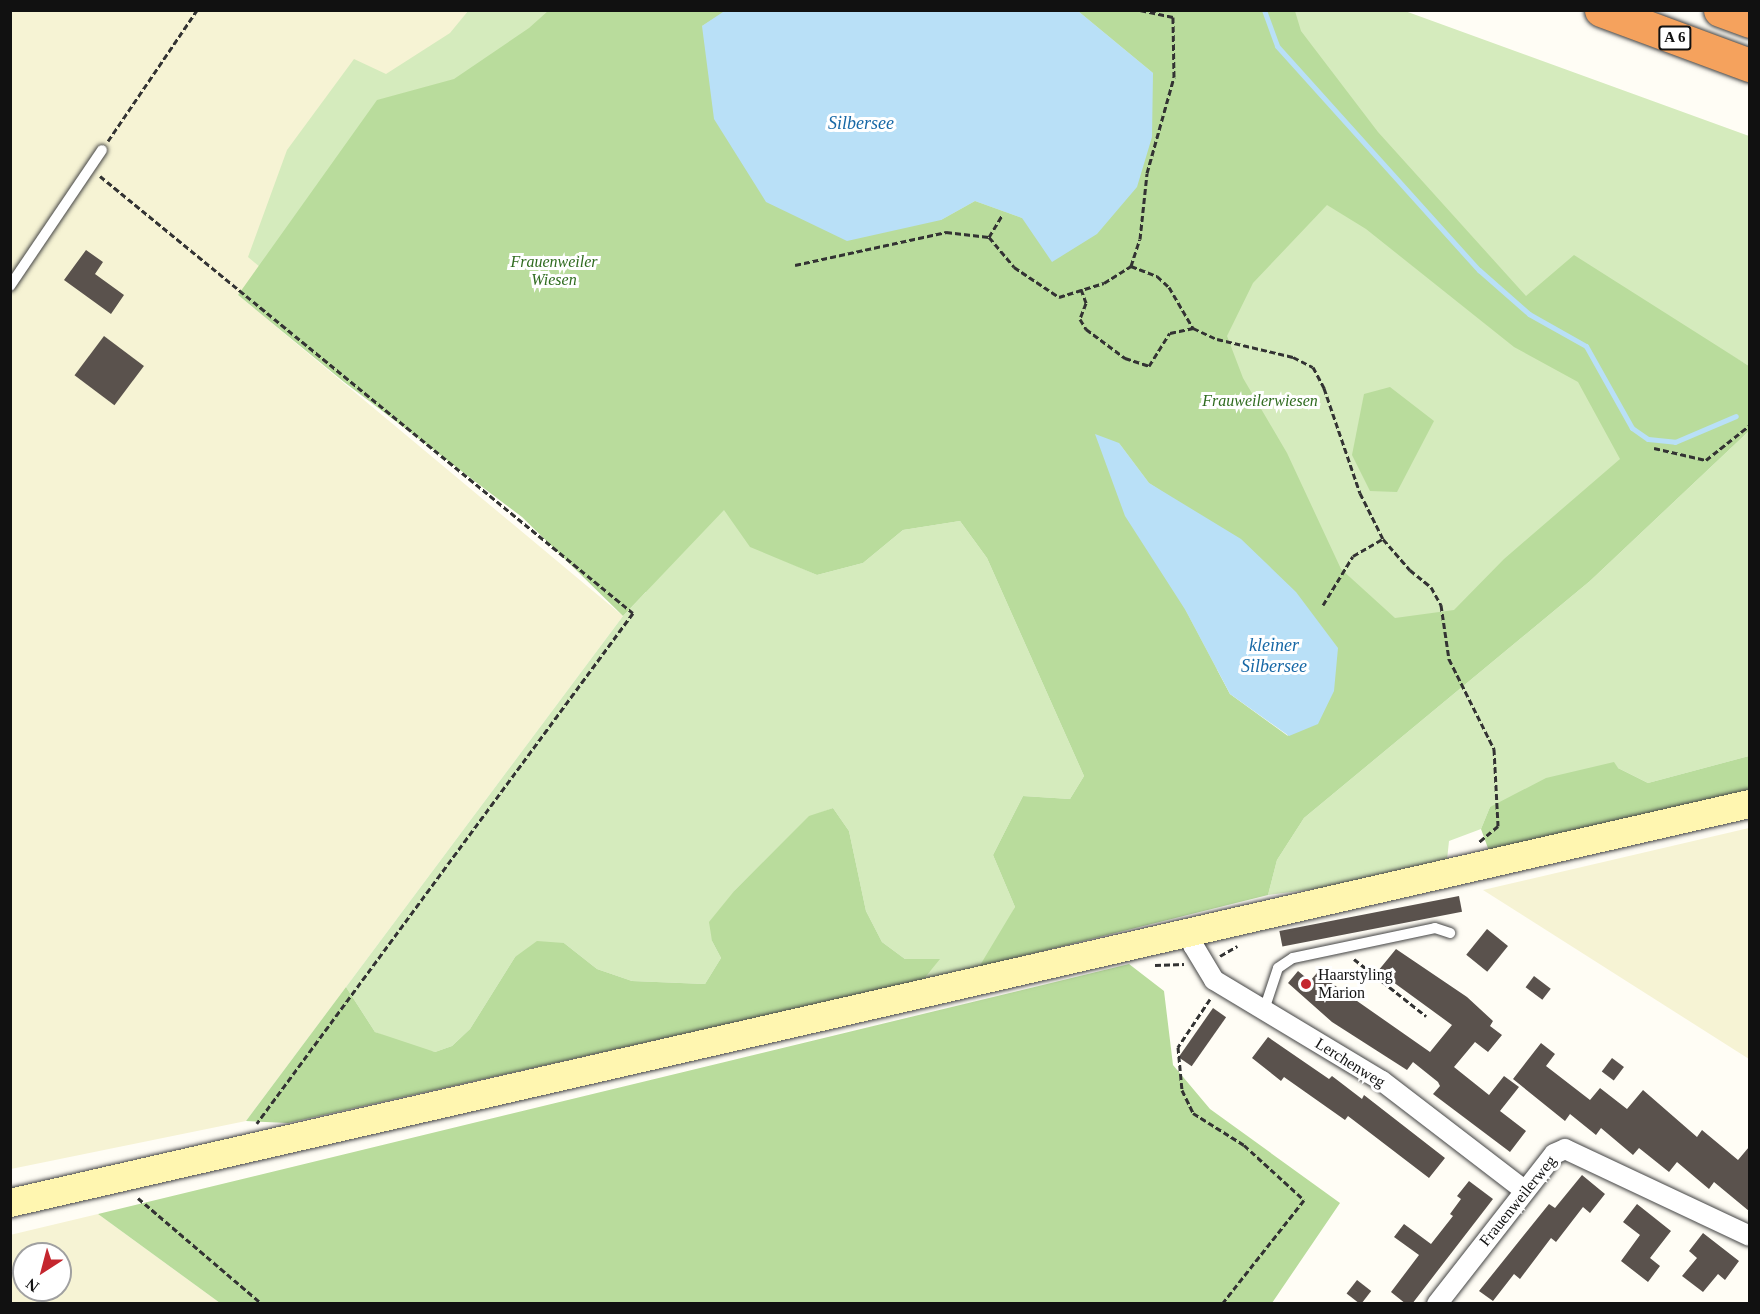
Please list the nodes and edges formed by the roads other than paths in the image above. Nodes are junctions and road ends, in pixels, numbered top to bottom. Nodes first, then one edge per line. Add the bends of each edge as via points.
1 (1601, 10) edge
2 (1720, 10) edge
3 (1749, 21) edge
4 (1749, 65) edge
5 (102, 150) road end
6 (10, 286) edge
7 (1749, 804) edge
8 (1189, 930) junction
9 (1450, 933) dead end
10 (1264, 1010) junction
11 (1524, 1190) junction
12 (10, 1203) edge
13 (1749, 1236) edge
14 (1437, 1304) edge

1 - 4 highway, A 6
2 - 3 highway
5 - 6 lane
7 - 8 main road via 1471,870
8 - 10 street, Lerchenweg via 1193,945 1214,980
8 - 12 main road
9 - 10 lane via 1435,928 1293,958 1278,968
10 - 11 street, Lerchenweg via 1382,1081
11 - 13 street, Frauenweilerweg via 1554,1154 1565,1149
11 - 14 street, Frauenweilerweg

